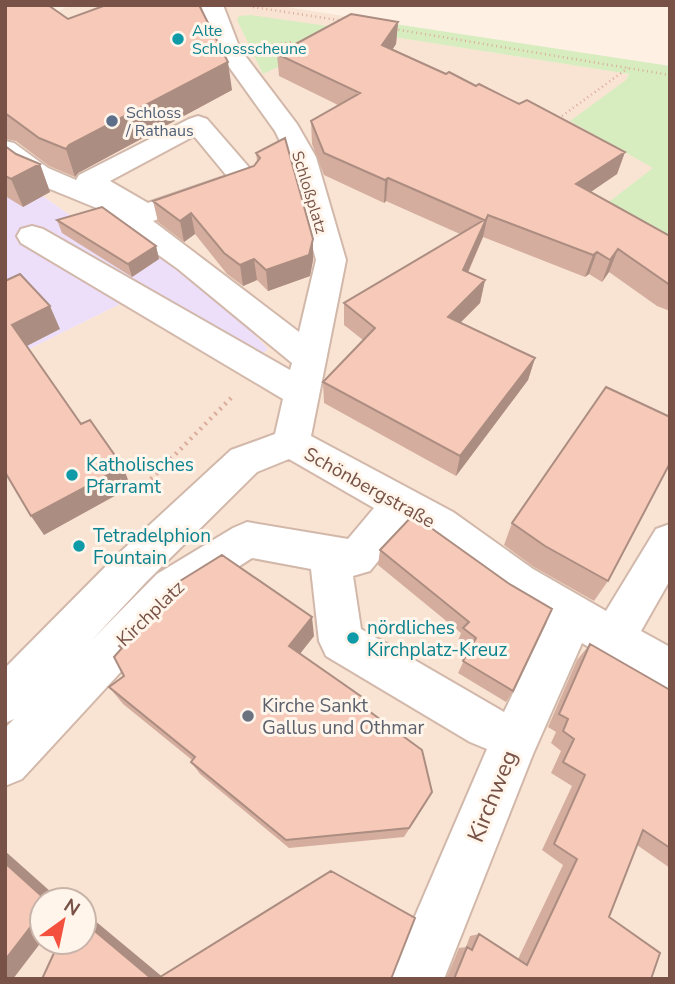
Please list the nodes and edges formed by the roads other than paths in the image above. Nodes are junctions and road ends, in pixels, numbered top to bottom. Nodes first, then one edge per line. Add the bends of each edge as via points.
1 (212, 5) edge
2 (5, 149) edge
3 (105, 197) junction
4 (32, 236) dead end
5 (309, 358) junction
6 (303, 394) junction
7 (291, 443) junction
8 (401, 503) junction
9 (670, 541) edge
10 (331, 554) junction
11 (573, 615) junction
12 (613, 640) junction
13 (670, 672) edge
14 (5, 700) edge
15 (486, 726) dead end
16 (5, 762) edge
17 (416, 979) edge

1 - 5 street, Schloßplatz via 229,50 288,130 302,157 331,260
2 - 3 street via 38,174
3 - 3 street via 89,181 198,124 245,179 145,214
3 - 5 street
4 - 6 street
5 - 6 street, Schloßplatz
6 - 7 street, Schloßplatz
7 - 8 street, Schönbergstraße
7 - 14 street, Schönbergstraße via 244,461 131,569
8 - 10 street, Kirchplatz via 356,558
8 - 11 street, Schönbergstraße
9 - 12 street
10 - 15 street via 341,641
10 - 16 street, Kirchplatz via 247,540 172,587
11 - 12 street, Schönbergstraße
11 - 17 street, Kirchweg via 513,744
12 - 13 street, Schönbergstraße

